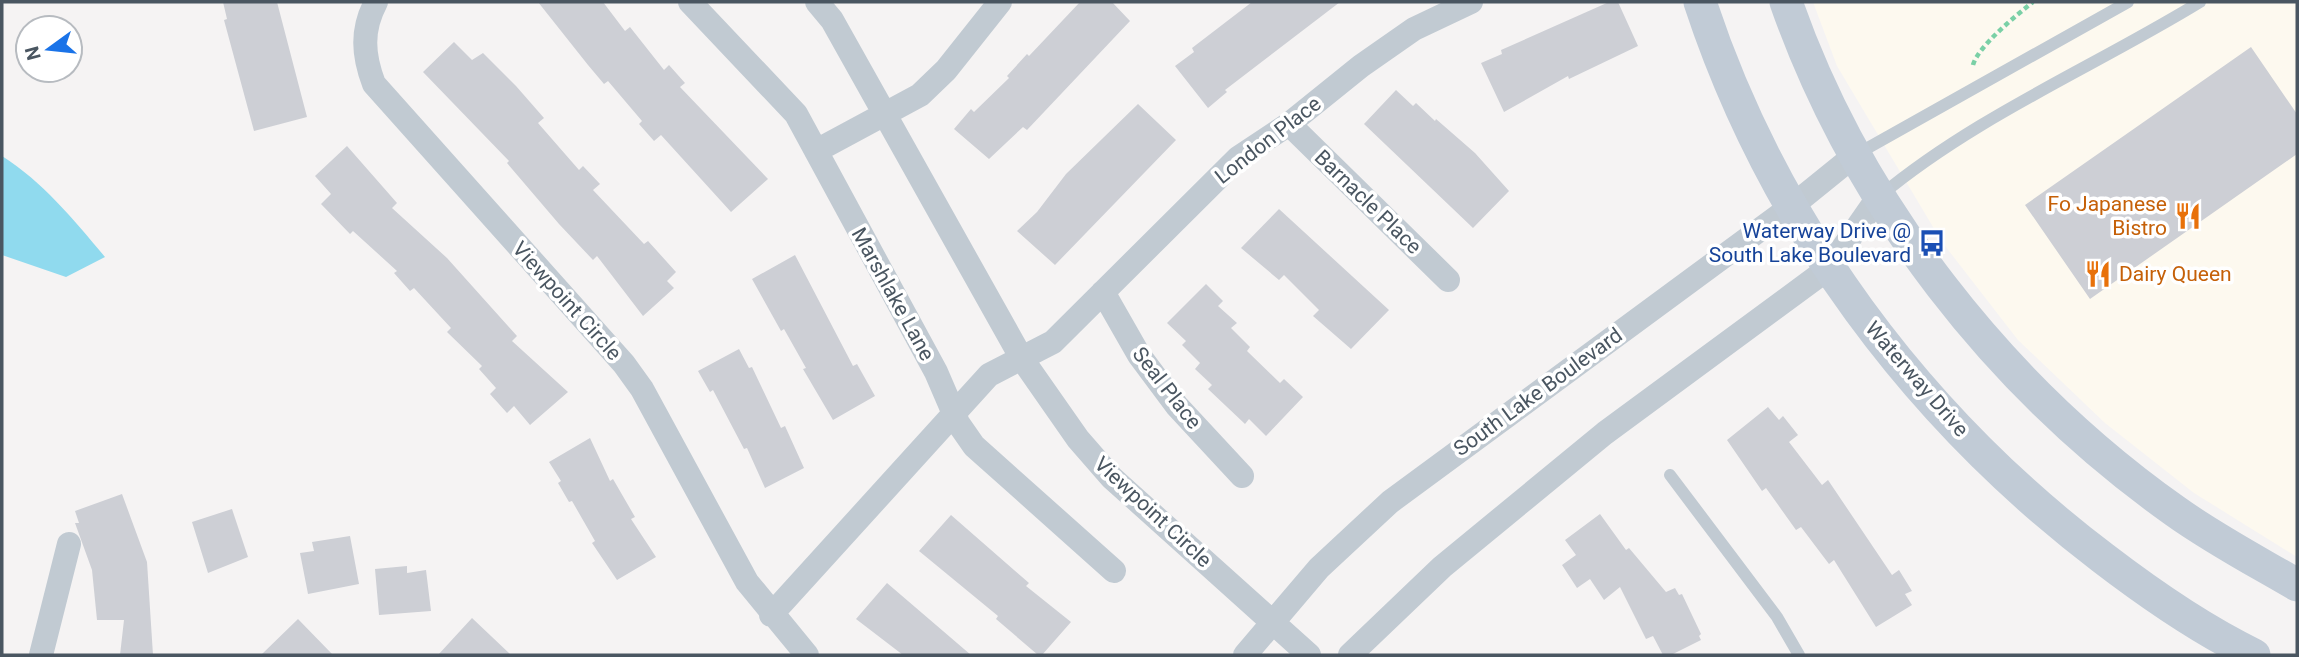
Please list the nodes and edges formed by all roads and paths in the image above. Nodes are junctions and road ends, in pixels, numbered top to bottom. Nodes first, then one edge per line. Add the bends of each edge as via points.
1 (376, 2) edge
2 (690, 2) edge
3 (817, 2) edge
4 (1000, 2) edge
5 (1471, 2) edge
6 (1700, 2) edge
7 (1786, 2) edge
8 (2033, 2) edge
9 (2128, 2) edge
10 (2200, 2) edge
11 (2185, 6) edge
12 (1973, 65) dead end
13 (887, 115) junction
14 (1289, 124) junction
15 (816, 151) junction
16 (1855, 155) junction
17 (1879, 196) junction
18 (1792, 206) junction
19 (1829, 268) junction
20 (1448, 280) dead end
21 (1103, 292) junction
22 (1022, 359) junction
23 (954, 414) junction
24 (1670, 475) dead end
25 (1242, 476) dead end
26 (69, 544) dead end
27 (1114, 571) dead end
28 (2297, 585) edge
29 (771, 615) junction
30 (1271, 621) junction
31 (41, 655) edge
32 (807, 655) edge
33 (1245, 655) edge
34 (1309, 655) edge
35 (1350, 655) edge
36 (1799, 655) edge
37 (2253, 655) edge

1 - 29 street, Viewpoint Circle via 364,38 374,84 642,389 747,582
2 - 15 street, Marshlake Lane via 796,114
3 - 13 street, Viewpoint Circle
4 - 13 street via 946,70 920,95
5 - 14 street, London Place via 1414,29
6 - 18 street, Waterway Drive via 1735,92
7 - 16 street
8 - 12 path via 2010,20
9 - 16 lane
10 - 11 lane
11 - 17 lane via 1970,132
13 - 15 street
13 - 22 street, Viewpoint Circle
14 - 20 street, Barnacle Place
14 - 21 street, London Place via 1238,158
15 - 23 street, Marshlake Lane via 936,372
16 - 17 street
16 - 18 street, South Lake Boulevard
17 - 19 street
17 - 28 street via 1984,337 2056,412 2120,470 2176,512
18 - 19 street, Waterway Drive
18 - 30 street, South Lake Boulevard via 1399,495 1318,568
19 - 35 street via 1605,433 1442,567
19 - 37 street, Waterway Drive via 1927,397 1996,468 2060,526 2141,587
21 - 22 street, London Place via 1053,342
21 - 25 street, Seal Place via 1139,355 1177,406
22 - 23 street via 989,375
22 - 30 street, Viewpoint Circle via 1078,439 1112,478
23 - 27 street, Marshlake Lane via 974,446
23 - 29 street
24 - 36 lane via 1777,617
26 - 31 street
29 - 32 street, Viewpoint Circle
30 - 33 street, South Lake Boulevard
30 - 34 street, Viewpoint Circle

